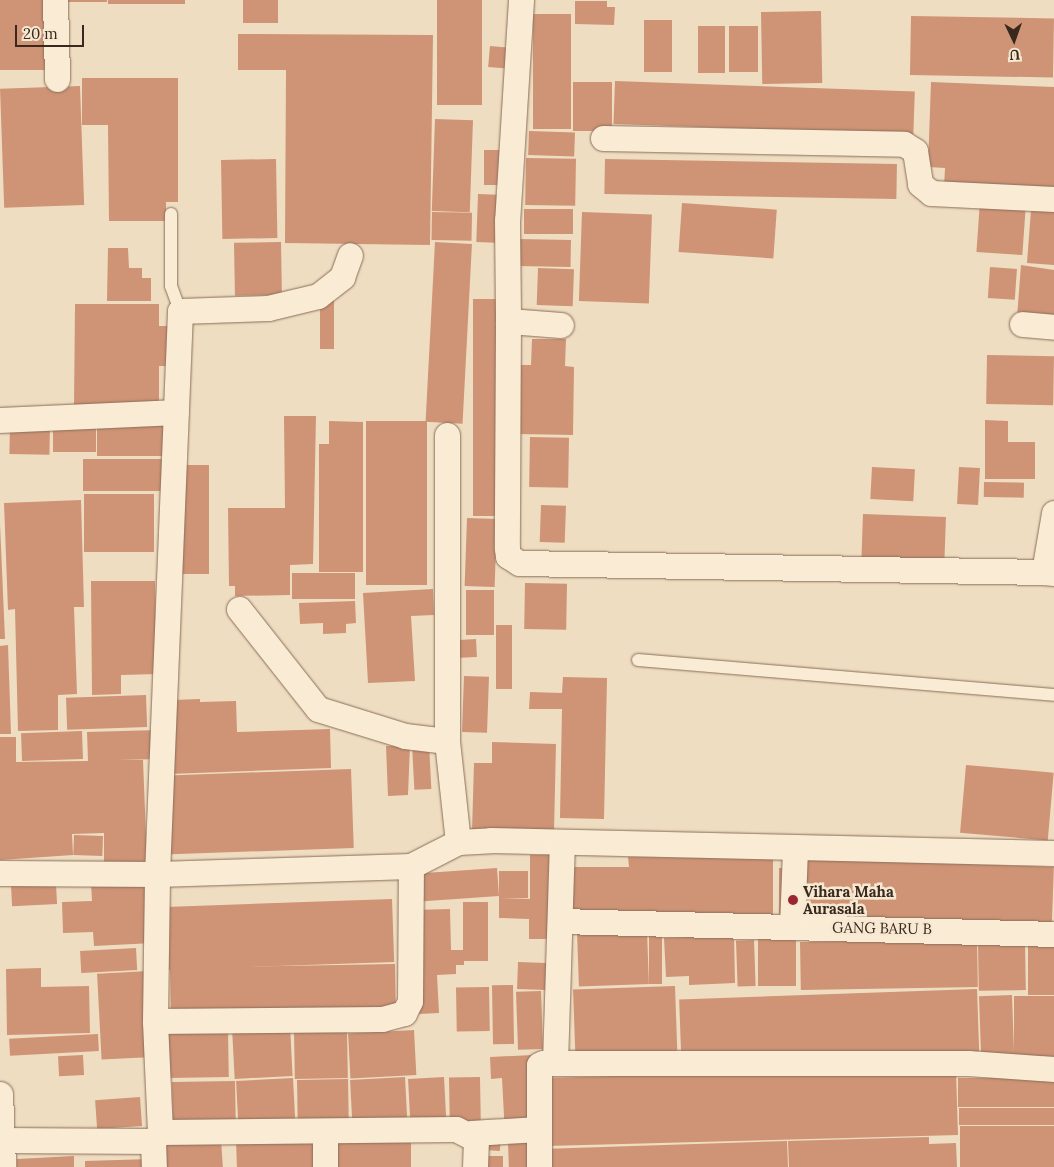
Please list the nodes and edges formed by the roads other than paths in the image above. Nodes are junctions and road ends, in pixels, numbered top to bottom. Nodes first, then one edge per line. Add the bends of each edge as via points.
1 (56, 0) edge
2 (521, 0) edge
3 (57, 79) dead end
4 (603, 138) dead end
5 (1054, 199) edge
6 (171, 214) dead end
7 (350, 255) dead end
8 (180, 311) junction
9 (508, 321) junction
10 (1022, 324) dead end
11 (561, 325) dead end
12 (1054, 327) edge
13 (176, 412) junction
14 (0, 420) edge
15 (448, 436) dead end
16 (1054, 513) edge
17 (1049, 573) edge
18 (239, 609) dead end
19 (638, 660) dead end
20 (1054, 694) edge
21 (447, 741) junction
22 (458, 842) junction
23 (562, 842) junction
24 (795, 848) junction
25 (1054, 853) edge
26 (411, 866) junction
27 (0, 874) edge
28 (157, 874) junction
29 (560, 921) junction
30 (792, 927) junction
31 (1054, 934) edge
32 (155, 1021) junction
33 (555, 1063) junction
34 (1054, 1069) edge
35 (0, 1094) edge
36 (538, 1129) junction
37 (325, 1132) junction
38 (471, 1133) junction
39 (157, 1136) junction
40 (1, 1140) edge
41 (2, 1167) edge
42 (154, 1167) edge
43 (325, 1167) edge
44 (476, 1167) edge
45 (539, 1167) edge

1 - 3 street
2 - 9 street via 507,220
4 - 5 street via 904,144 914,151 920,184 931,193
6 - 8 lane via 171,286
7 - 8 street via 342,277 318,296 268,308
8 - 13 street
9 - 11 street
9 - 17 street via 507,548 508,556 519,563
10 - 12 street
13 - 14 street
13 - 28 street
15 - 21 street
16 - 17 street
18 - 21 street via 318,709 405,736
19 - 20 lane
21 - 22 street
22 - 23 street
22 - 26 street
23 - 24 street
23 - 29 street
24 - 25 street
24 - 30 street
26 - 28 street
26 - 32 street via 410,1001 404,1013 382,1019
27 - 28 street
28 - 32 street
29 - 30 street, GANG BARU B
29 - 33 street
30 - 31 street, GANG BARU B
32 - 39 street
33 - 34 street via 968,1062
33 - 36 street via 539,1065
35 - 40 street
36 - 38 street
36 - 45 street
37 - 38 street via 456,1129
37 - 39 street
37 - 43 street
38 - 44 street via 476,1139
39 - 40 street
39 - 42 street
40 - 41 street

